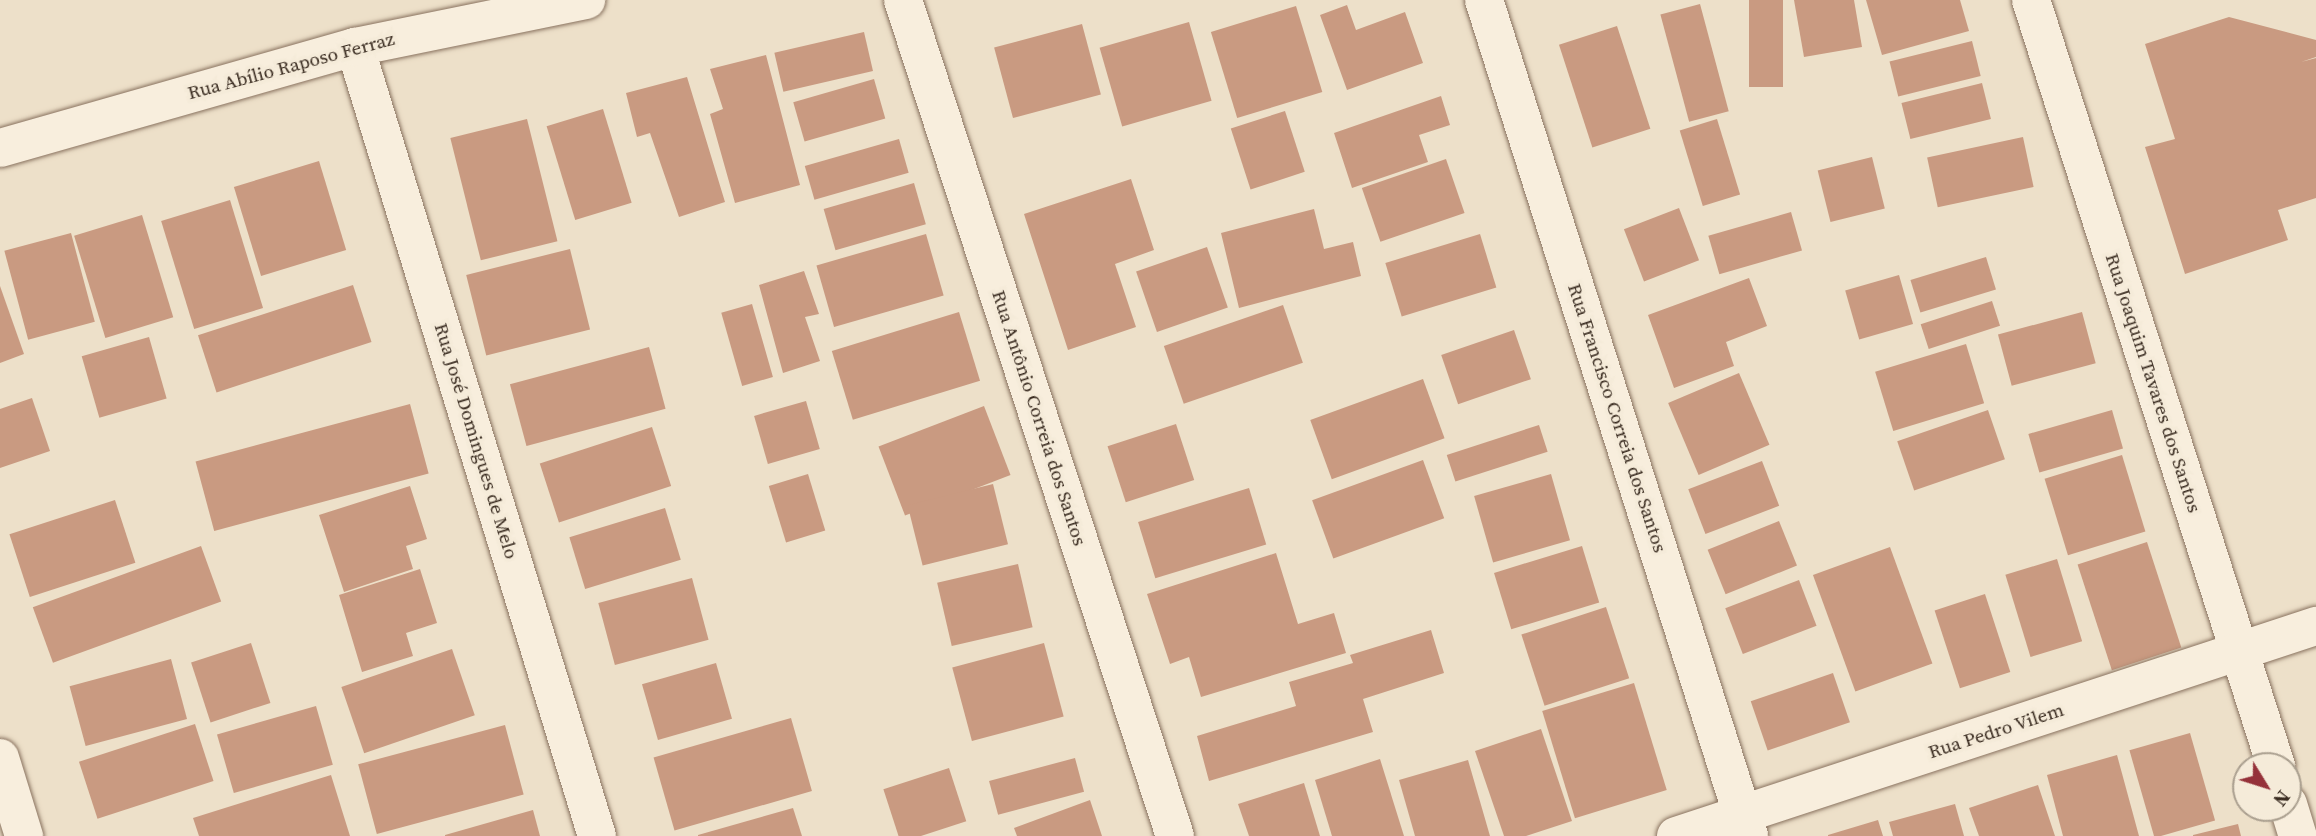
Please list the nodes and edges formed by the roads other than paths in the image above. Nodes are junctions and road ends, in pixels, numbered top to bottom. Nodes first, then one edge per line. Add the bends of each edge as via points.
1 (586, 0) edge
2 (903, 0) edge
3 (1484, 0) edge
4 (2032, 0) edge
5 (355, 47) junction
6 (0, 149) edge
7 (2316, 626) edge
8 (2238, 650) junction
9 (2271, 752) edge
10 (0, 758) edge
11 (1746, 826) edge
12 (24, 836) edge
13 (597, 836) edge
14 (1175, 836) edge
15 (1676, 836) edge

1 - 5 street, Rua Abílio Raposo Ferraz
2 - 14 street, Rua Antônio Correia dos Santos
3 - 11 street, Rua Francisco Correia dos Santos
4 - 8 street, Rua Joaquim Tavares dos Santos
5 - 6 street, Rua Abílio Raposo Ferraz
5 - 13 street, Rua José Domingues de Melo
7 - 8 street, Rua Pedro Vilem
8 - 9 street, Rua Joaquim Tavares dos Santos
8 - 11 street, Rua Pedro Vilem
10 - 12 street
11 - 15 street, Rua Pedro Vilem

